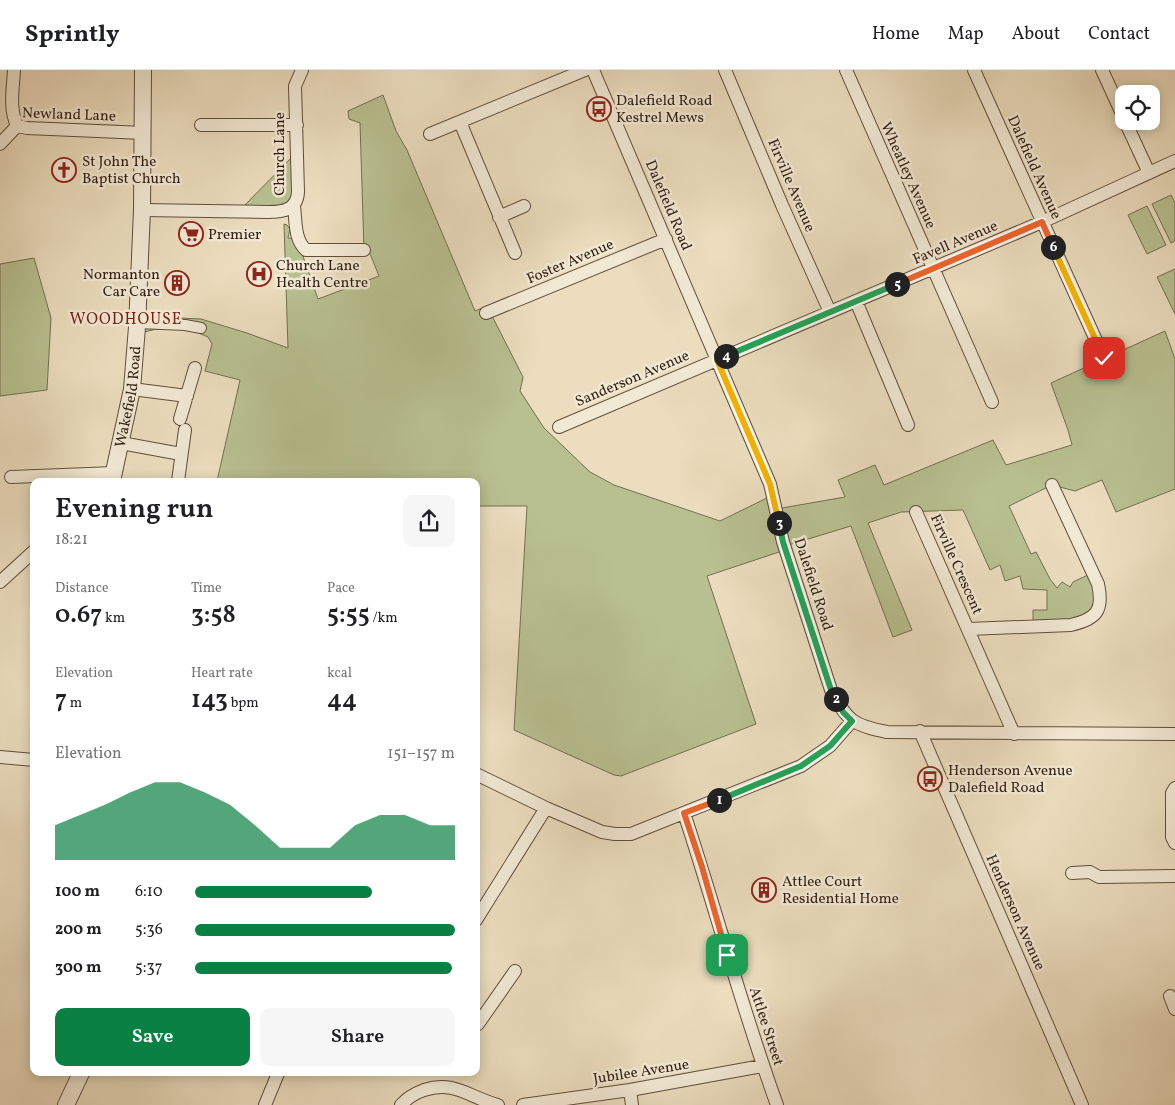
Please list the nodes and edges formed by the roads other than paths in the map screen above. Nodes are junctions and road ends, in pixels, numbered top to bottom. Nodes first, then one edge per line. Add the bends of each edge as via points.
1 (14, 70) edge
2 (143, 70) edge
3 (302, 70) edge
4 (585, 70) edge
5 (593, 70) edge
6 (725, 70) edge
7 (846, 70) edge
8 (974, 70) edge
9 (1102, 70) edge
10 (6, 84) edge
11 (1115, 100) edge
12 (460, 122) junction
13 (201, 125) dead end
14 (297, 125) junction
15 (17, 126) junction
16 (1129, 130) edge
17 (144, 133) junction
18 (430, 134) dead end
19 (0, 144) edge
20 (1175, 161) edge
21 (1149, 173) junction
22 (294, 206) junction
23 (524, 206) dead end
24 (142, 210) junction
25 (499, 217) junction
26 (1042, 222) junction
27 (666, 239) junction
28 (364, 250) dead end
29 (514, 253) dead end
30 (934, 268) junction
31 (856, 301) junction
32 (830, 312) junction
33 (486, 313) dead end
34 (138, 323) junction
35 (201, 328) dead end
36 (1104, 358) dead end
37 (717, 360) junction
38 (196, 368) dead end
39 (132, 389) junction
40 (187, 396) junction
41 (992, 402) dead end
42 (908, 425) dead end
43 (559, 426) dead end
44 (121, 443) junction
45 (181, 454) junction
46 (11, 477) dead end
47 (113, 477) edge
48 (178, 478) edge
49 (1052, 486) dead end
50 (916, 512) dead end
51 (30, 555) edge
52 (0, 582) edge
53 (968, 629) junction
54 (852, 721) junction
55 (920, 732) junction
56 (1014, 734) junction
57 (1175, 734) edge
58 (0, 757) edge
59 (30, 760) edge
60 (480, 776) edge
61 (1175, 788) edge
62 (546, 808) junction
63 (684, 813) junction
64 (1175, 843) edge
65 (1072, 873) dead end
66 (1175, 876) edge
67 (480, 914) edge
68 (515, 971) dead end
69 (1170, 996) dead end
70 (1175, 1009) edge
71 (480, 1021) edge
72 (762, 1066) junction
73 (80, 1076) edge
74 (277, 1076) edge
75 (630, 1090) junction
76 (66, 1105) edge
77 (265, 1105) edge
78 (402, 1105) edge
79 (498, 1105) edge
80 (523, 1105) edge
81 (632, 1105) edge
82 (777, 1105) edge
83 (1082, 1105) edge

1 - 10 street
2 - 17 street, Wakefield Road
3 - 14 street, Church Lane via 295,86
4 - 12 street
5 - 27 street, Dalefield Road
6 - 32 street, Firville Avenue
7 - 30 street, Wheatley Avenue
8 - 26 street, Dalefield Avenue
9 - 11 street
10 - 15 street
12 - 18 street
12 - 25 street
13 - 14 street via 235,120
14 - 22 street, Church Lane via 298,199
15 - 17 street, Newland Lane
15 - 19 street, Newland Lane
16 - 21 street
17 - 24 street, Wakefield Road
20 - 21 street, Favell Avenue
21 - 26 street, Favell Avenue
22 - 24 street, Church Lane via 268,212
22 - 28 street via 298,239 306,250
23 - 25 street
24 - 34 street, Wakefield Road
25 - 29 street
26 - 30 street, Favell Avenue
26 - 36 street, Dalefield Avenue
27 - 33 street, Foster Avenue
27 - 37 street, Dalefield Road
30 - 31 street, Favell Avenue
30 - 41 street, Wheatley Avenue
31 - 32 street, Favell Avenue
31 - 42 street
32 - 37 street, Favell Avenue
34 - 35 street
34 - 39 street, Wakefield Road
37 - 43 street, Sanderson Avenue
37 - 54 street, Dalefield Road via 770,484 783,542 831,690
38 - 40 street
39 - 40 street
39 - 44 street, Wakefield Road
40 - 45 street
44 - 45 street
44 - 47 street, Wakefield Road
45 - 48 street
46 - 47 street
49 - 53 street, Firville Crescent via 1098,584 1100,607 1094,616 1071,625
50 - 53 street, Firville Crescent
51 - 52 street
53 - 56 street, Firville Crescent
54 - 55 street via 887,732
54 - 63 street via 830,746 801,766
55 - 56 street
55 - 83 street, Henderson Avenue
56 - 57 street
58 - 59 street
60 - 62 street
61 - 64 street via 1172,793 1172,837
62 - 63 street via 602,832 616,834 631,834
62 - 67 street
63 - 72 street, Attlee Street
65 - 66 street via 1090,872 1099,877
68 - 71 street
69 - 70 street
72 - 75 street, Jubilee Avenue
72 - 82 street, Attlee Street
73 - 76 street
74 - 77 street
75 - 80 street, Jubilee Avenue
75 - 81 street
78 - 79 street via 420,1092 436,1086 456,1088

